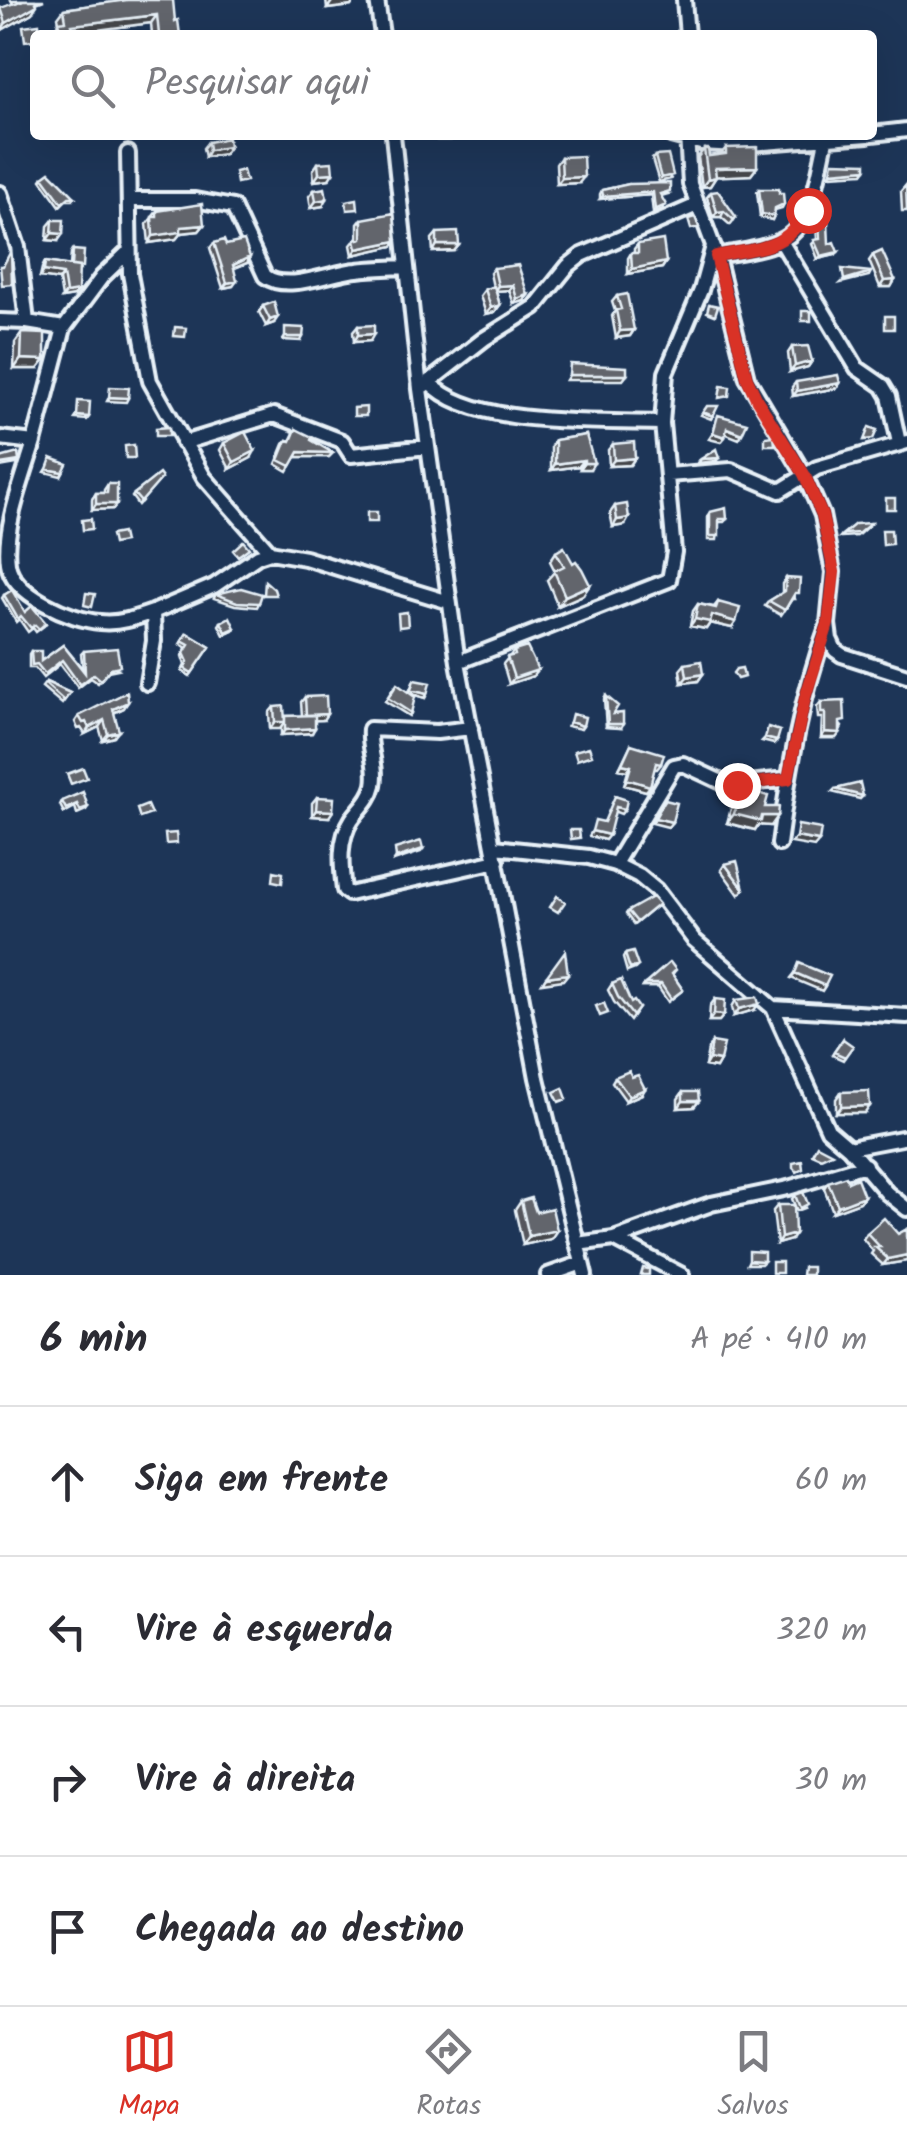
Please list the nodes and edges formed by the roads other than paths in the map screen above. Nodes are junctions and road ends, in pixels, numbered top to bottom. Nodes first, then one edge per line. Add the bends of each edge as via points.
1 (377, 0) edge
2 (684, 0) edge
3 (381, 30) edge
4 (686, 30) edge
5 (907, 130) edge
6 (877, 134) edge
7 (393, 140) edge
8 (687, 140) edge
9 (694, 140) edge
10 (833, 140) edge
11 (826, 141) junction
12 (128, 153) dead end
13 (0, 193) edge
14 (129, 200) junction
15 (697, 206) junction
16 (781, 241) junction
17 (715, 251) junction
18 (128, 252) junction
19 (405, 267) junction
20 (0, 321) edge
21 (27, 322) junction
22 (64, 328) junction
23 (424, 386) junction
24 (662, 424) junction
25 (0, 438) edge
26 (34, 442) junction
27 (183, 442) junction
28 (903, 443) edge
29 (428, 447) junction
30 (668, 474) junction
31 (804, 474) junction
32 (270, 552) junction
33 (449, 602) junction
34 (153, 612) junction
35 (828, 624) junction
36 (458, 662) junction
37 (907, 676) edge
38 (146, 683) dead end
39 (472, 728) junction
40 (788, 779) junction
41 (779, 844) dead end
42 (496, 854) junction
43 (616, 864) junction
44 (773, 1008) junction
45 (907, 1016) edge
46 (907, 1138) edge
47 (849, 1148) junction
48 (865, 1165) junction
49 (907, 1209) edge
50 (614, 1239) junction
51 (577, 1244) junction
52 (584, 1269) edge
53 (548, 1275) edge
54 (682, 1275) edge

1 - 3 street
2 - 4 street
5 - 6 street
7 - 19 street
8 - 15 street
9 - 11 street
10 - 11 street
11 - 16 street via 808,210
12 - 14 street
13 - 21 street via 18,247
14 - 18 street
14 - 19 street via 232,207 264,276 274,282
15 - 17 street
15 - 23 street via 582,254 543,300
16 - 17 street
16 - 28 street via 857,368 890,396
17 - 24 street via 666,373
17 - 31 street via 747,378
18 - 22 street
18 - 27 street via 150,381
19 - 23 street
20 - 21 street
21 - 22 street
22 - 26 street
23 - 24 street via 494,414
23 - 29 street
24 - 30 street
25 - 26 street
26 - 34 street via 14,511 10,572 30,594 73,617 121,622
27 - 29 street via 274,415 342,441 352,454
27 - 32 street
28 - 31 street
29 - 33 street
30 - 31 street via 731,470 780,491
30 - 36 street via 674,552 669,580
31 - 35 street via 822,515 834,572
32 - 33 street
32 - 34 street
33 - 36 street
34 - 38 street
35 - 37 street via 842,655
35 - 40 street
36 - 39 street
39 - 42 street
39 - 42 street via 370,729 374,782 345,835 344,890 349,894
40 - 41 street
40 - 43 street via 728,785 674,766
42 - 43 street
42 - 51 street via 536,1078
43 - 44 street via 656,890 694,940
44 - 45 street
44 - 47 street via 828,1130
46 - 47 street
47 - 48 street
48 - 49 street
48 - 50 street via 700,1207
50 - 51 street
50 - 54 street
51 - 52 street
52 - 53 street

